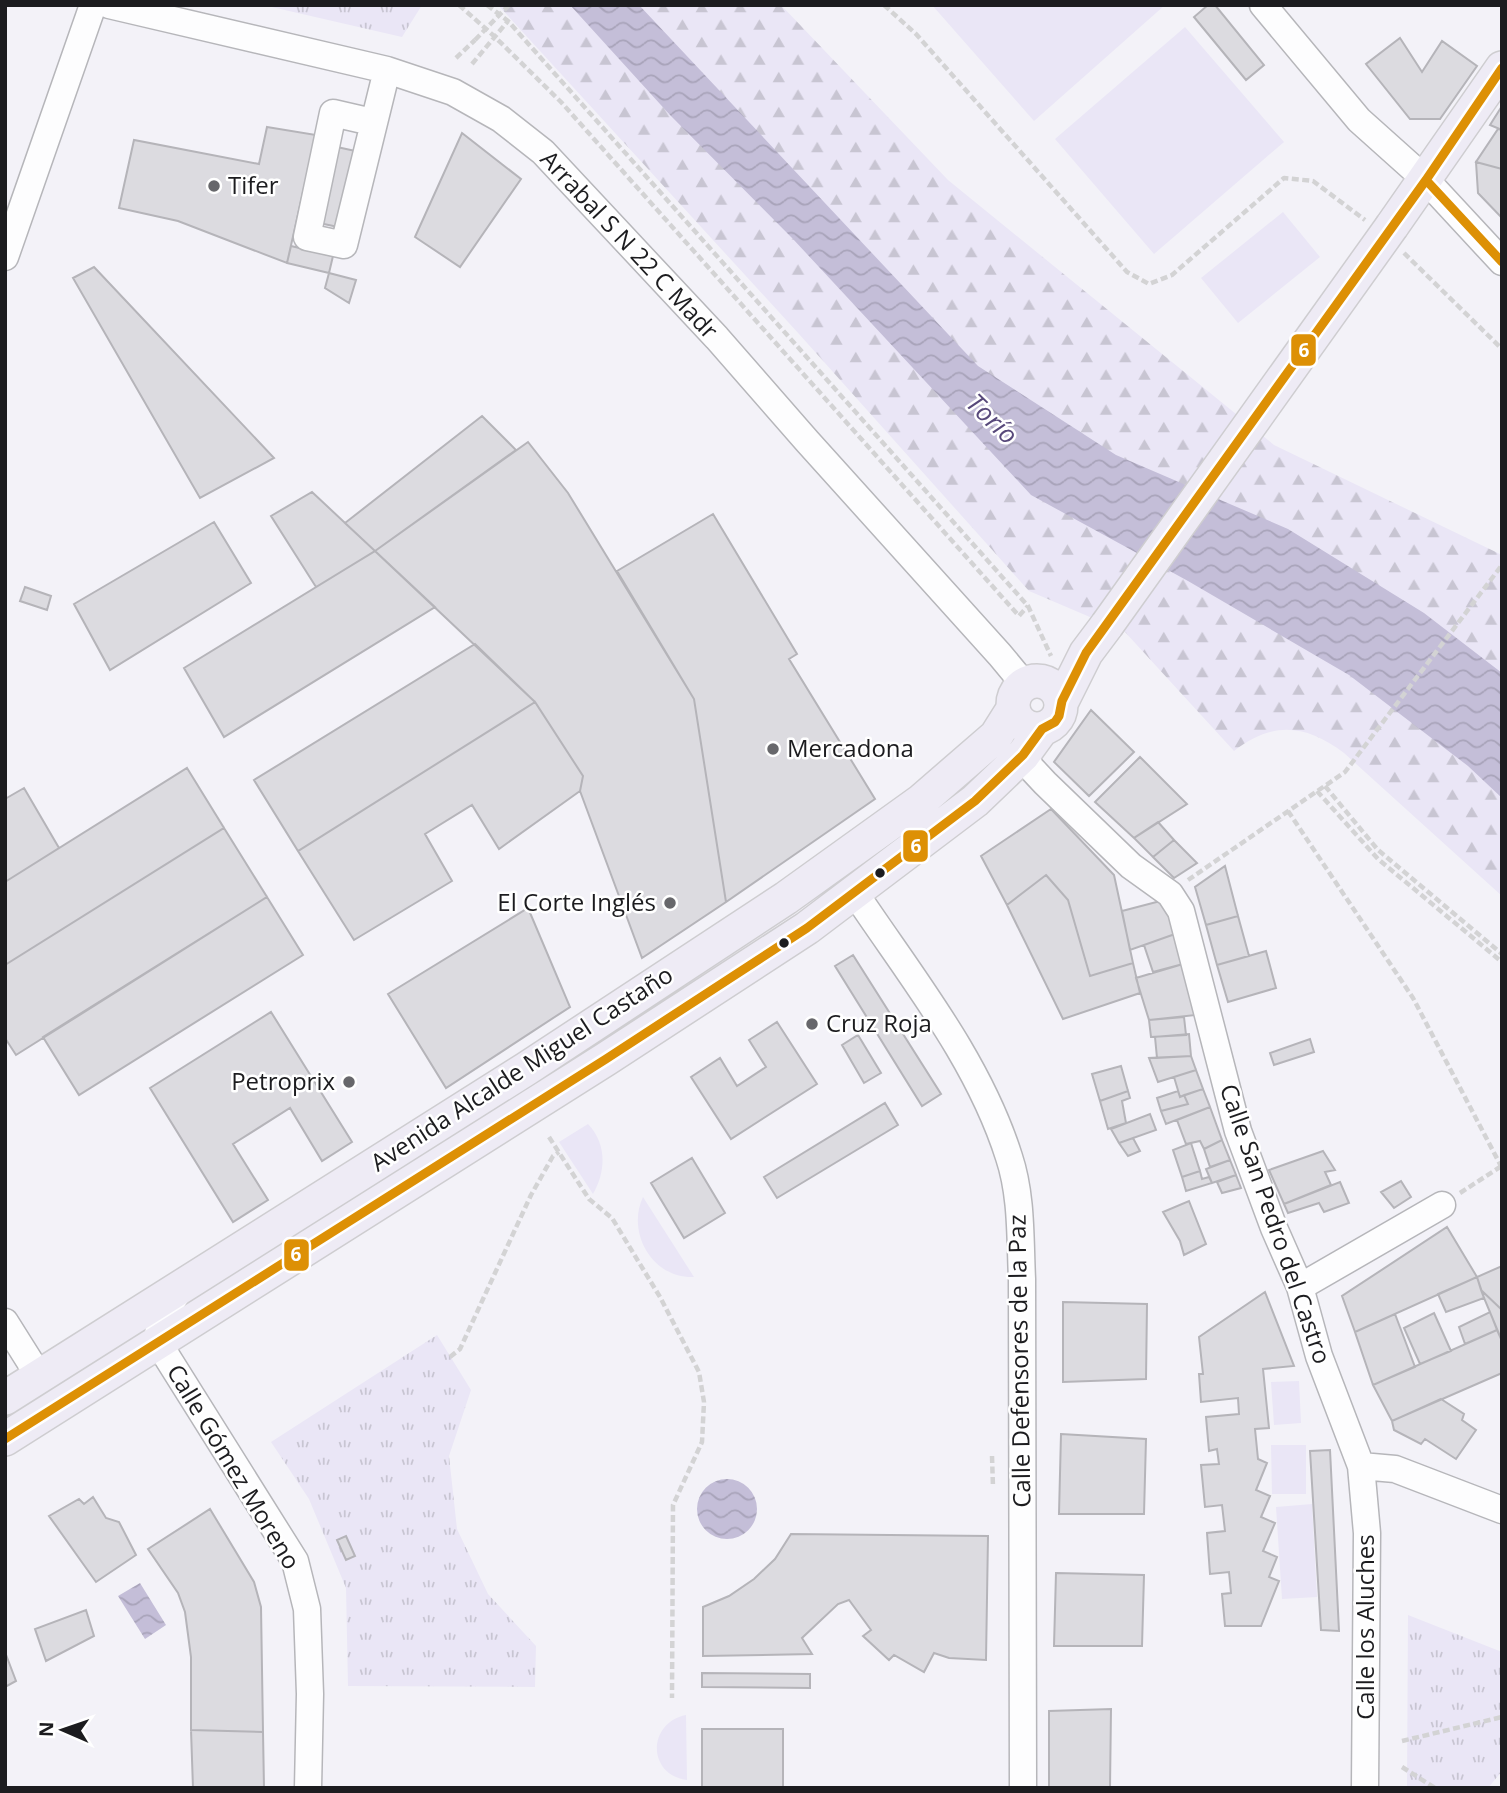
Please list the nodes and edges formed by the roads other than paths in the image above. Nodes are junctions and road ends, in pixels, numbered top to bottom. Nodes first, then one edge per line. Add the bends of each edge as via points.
1 (93, 5) edge
2 (1263, 5) edge
3 (121, 6) edge
4 (1502, 68) edge
5 (387, 70) junction
6 (372, 122) junction
7 (1426, 180) junction
8 (5, 257) edge
9 (1502, 262) edge
10 (1038, 686) junction
11 (1032, 742) junction
12 (855, 893) junction
13 (1442, 1205) road end
14 (186, 1283) junction
15 (1300, 1287) junction
16 (5, 1322) edge
17 (157, 1341) junction
18 (106, 1373) junction
19 (39, 1376) junction
20 (5, 1398) edge
21 (12, 1434) edge
22 (1361, 1466) junction
23 (1502, 1510) edge
24 (308, 1788) edge
25 (1023, 1788) edge
26 (1365, 1788) edge

1 - 8 street
2 - 7 street via 1359,120
3 - 5 street, Arrabal S N 22 C Madr
4 - 7 main road, Avenida Alcalde Miguel Castaño
5 - 6 street
5 - 10 street, Arrabal S N 22 C Madr via 453,92 501,119 543,152 717,338 1000,655
6 - 6 street via 333,113 307,237 344,245
7 - 9 street
7 - 10 main road, Avenida Alcalde Miguel Castaño, bridge via 1086,653
10 - 11 main road, Avenida Alcalde Miguel Castaño via 1059,716
10 - 14 main road, Avenida Alcalde Miguel Castaño via 996,736 921,801 786,898 526,1069
11 - 12 main road, Avenida Alcalde Miguel Castaño via 975,801
11 - 15 street, Calle San Pedro del Castro via 1031,768 1131,866 1170,894 1181,911 1237,1131
12 - 17 main road, Avenida Alcalde Miguel Castaño via 606,1059
12 - 25 street, Calle Defensores de la Paz via 967,1060 1010,1159 1020,1214 1022,1279
13 - 15 street
14 - 17 street, Calle Gómez Moreno via 167,1306
14 - 19 main road, Avenida Alcalde Miguel Castaño
15 - 22 street, Calle San Pedro del Castro
16 - 19 street
17 - 18 main road, Avenida Alcalde Miguel Castaño
17 - 24 street, Calle Gómez Moreno via 295,1561 307,1609
18 - 19 street via 78,1380
18 - 21 main road, Avenida Alcalde Miguel Castaño
19 - 20 main road, Avenida Alcalde Miguel Castaño
19 - 21 street via 36,1398
22 - 23 street via 1395,1469
22 - 26 street, Calle los Aluches via 1367,1533

